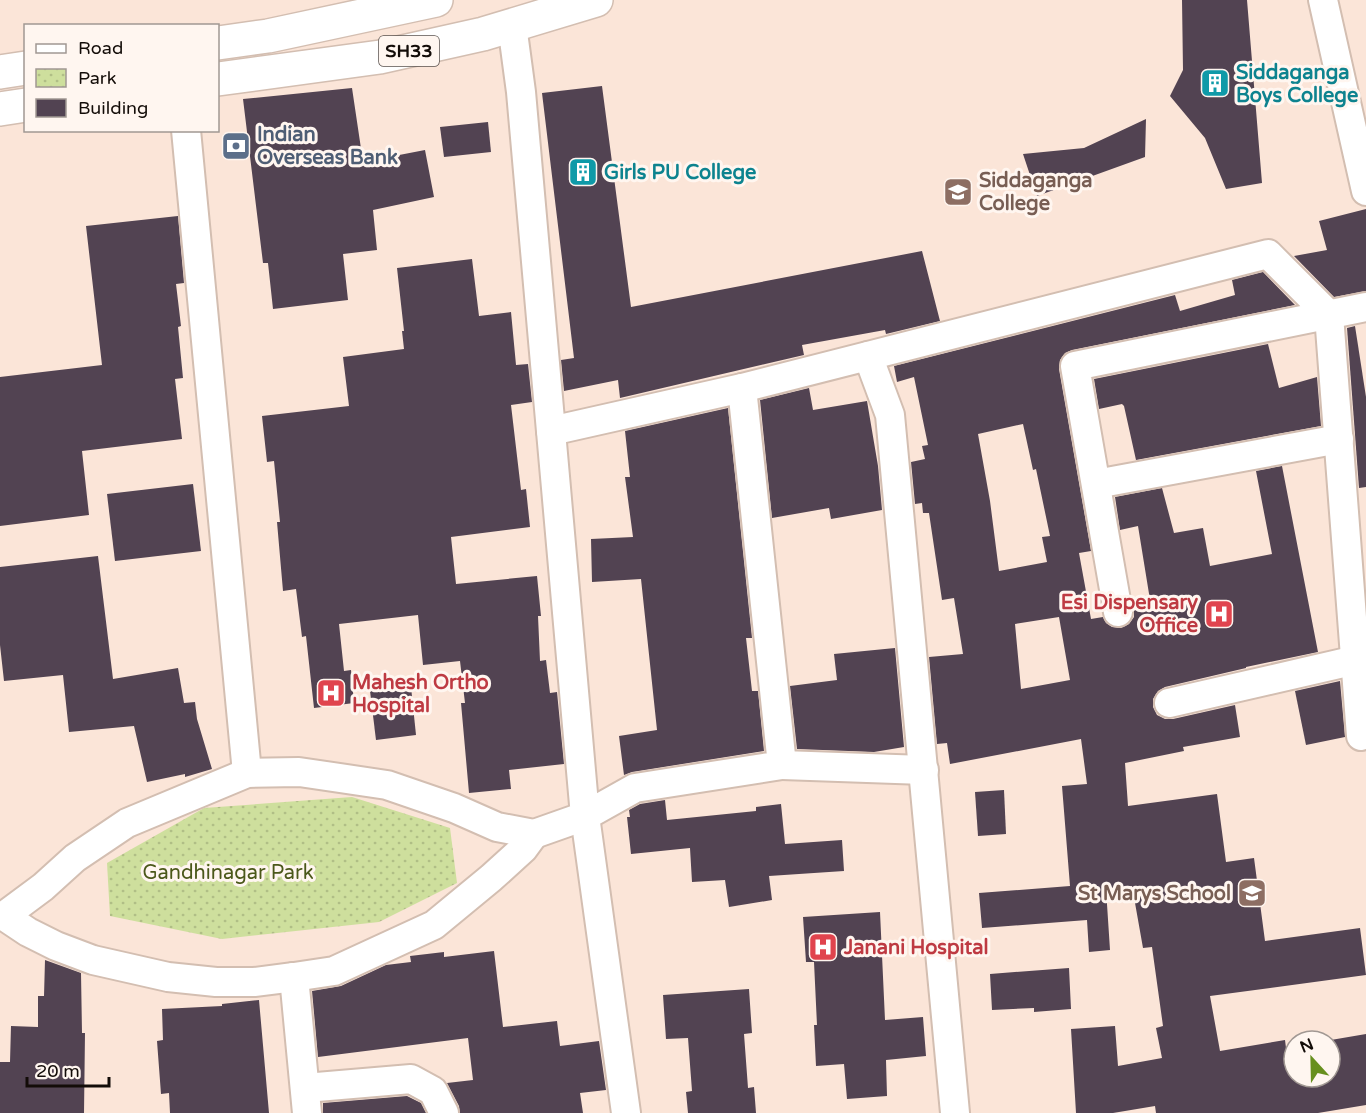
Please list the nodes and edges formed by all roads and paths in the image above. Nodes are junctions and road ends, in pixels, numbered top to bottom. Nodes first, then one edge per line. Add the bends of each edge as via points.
1 (435, 0) edge
2 (596, 0) edge
3 (1323, 0) edge
4 (512, 26) junction
5 (219, 43) edge
6 (24, 69) edge
7 (0, 72) edge
8 (219, 79) edge
9 (24, 105) edge
10 (0, 109) edge
11 (186, 132) edge
12 (1366, 191) edge
13 (1366, 307) edge
14 (1329, 315) junction
15 (868, 356) junction
16 (742, 387) junction
17 (551, 431) junction
18 (1339, 439) junction
19 (1096, 484) junction
20 (1118, 612) dead end
21 (1356, 660) junction
22 (1169, 703) dead end
23 (1361, 736) dead end
24 (782, 765) junction
25 (924, 770) junction
26 (247, 773) junction
27 (585, 816) junction
28 (534, 834) junction
29 (2, 916) edge
30 (294, 977) junction
31 (306, 1101) edge
32 (444, 1113) edge
33 (626, 1113) edge
34 (955, 1113) edge

1 - 5 main road, SH33
2 - 4 main road, SH33
3 - 12 street
4 - 8 main road, SH33 via 380,57
4 - 17 street
6 - 7 main road
9 - 10 main road
11 - 26 street
13 - 14 street
14 - 15 street via 1268,254
14 - 18 street
14 - 19 street via 1075,366
15 - 16 street
15 - 25 street via 890,415
16 - 17 street
16 - 24 street
17 - 27 street
18 - 19 street
18 - 21 street
19 - 20 street
21 - 22 street
21 - 23 street
24 - 25 street
24 - 27 street via 634,788
25 - 34 street
26 - 28 street via 299,772 387,785 497,827
26 - 29 street via 127,824 75,858
27 - 28 street
27 - 33 street
28 - 30 street via 499,871 434,925 334,971
29 - 30 street via 56,946 93,960 168,977 244,982
30 - 31 street
31 - 32 street via 411,1079 433,1090

